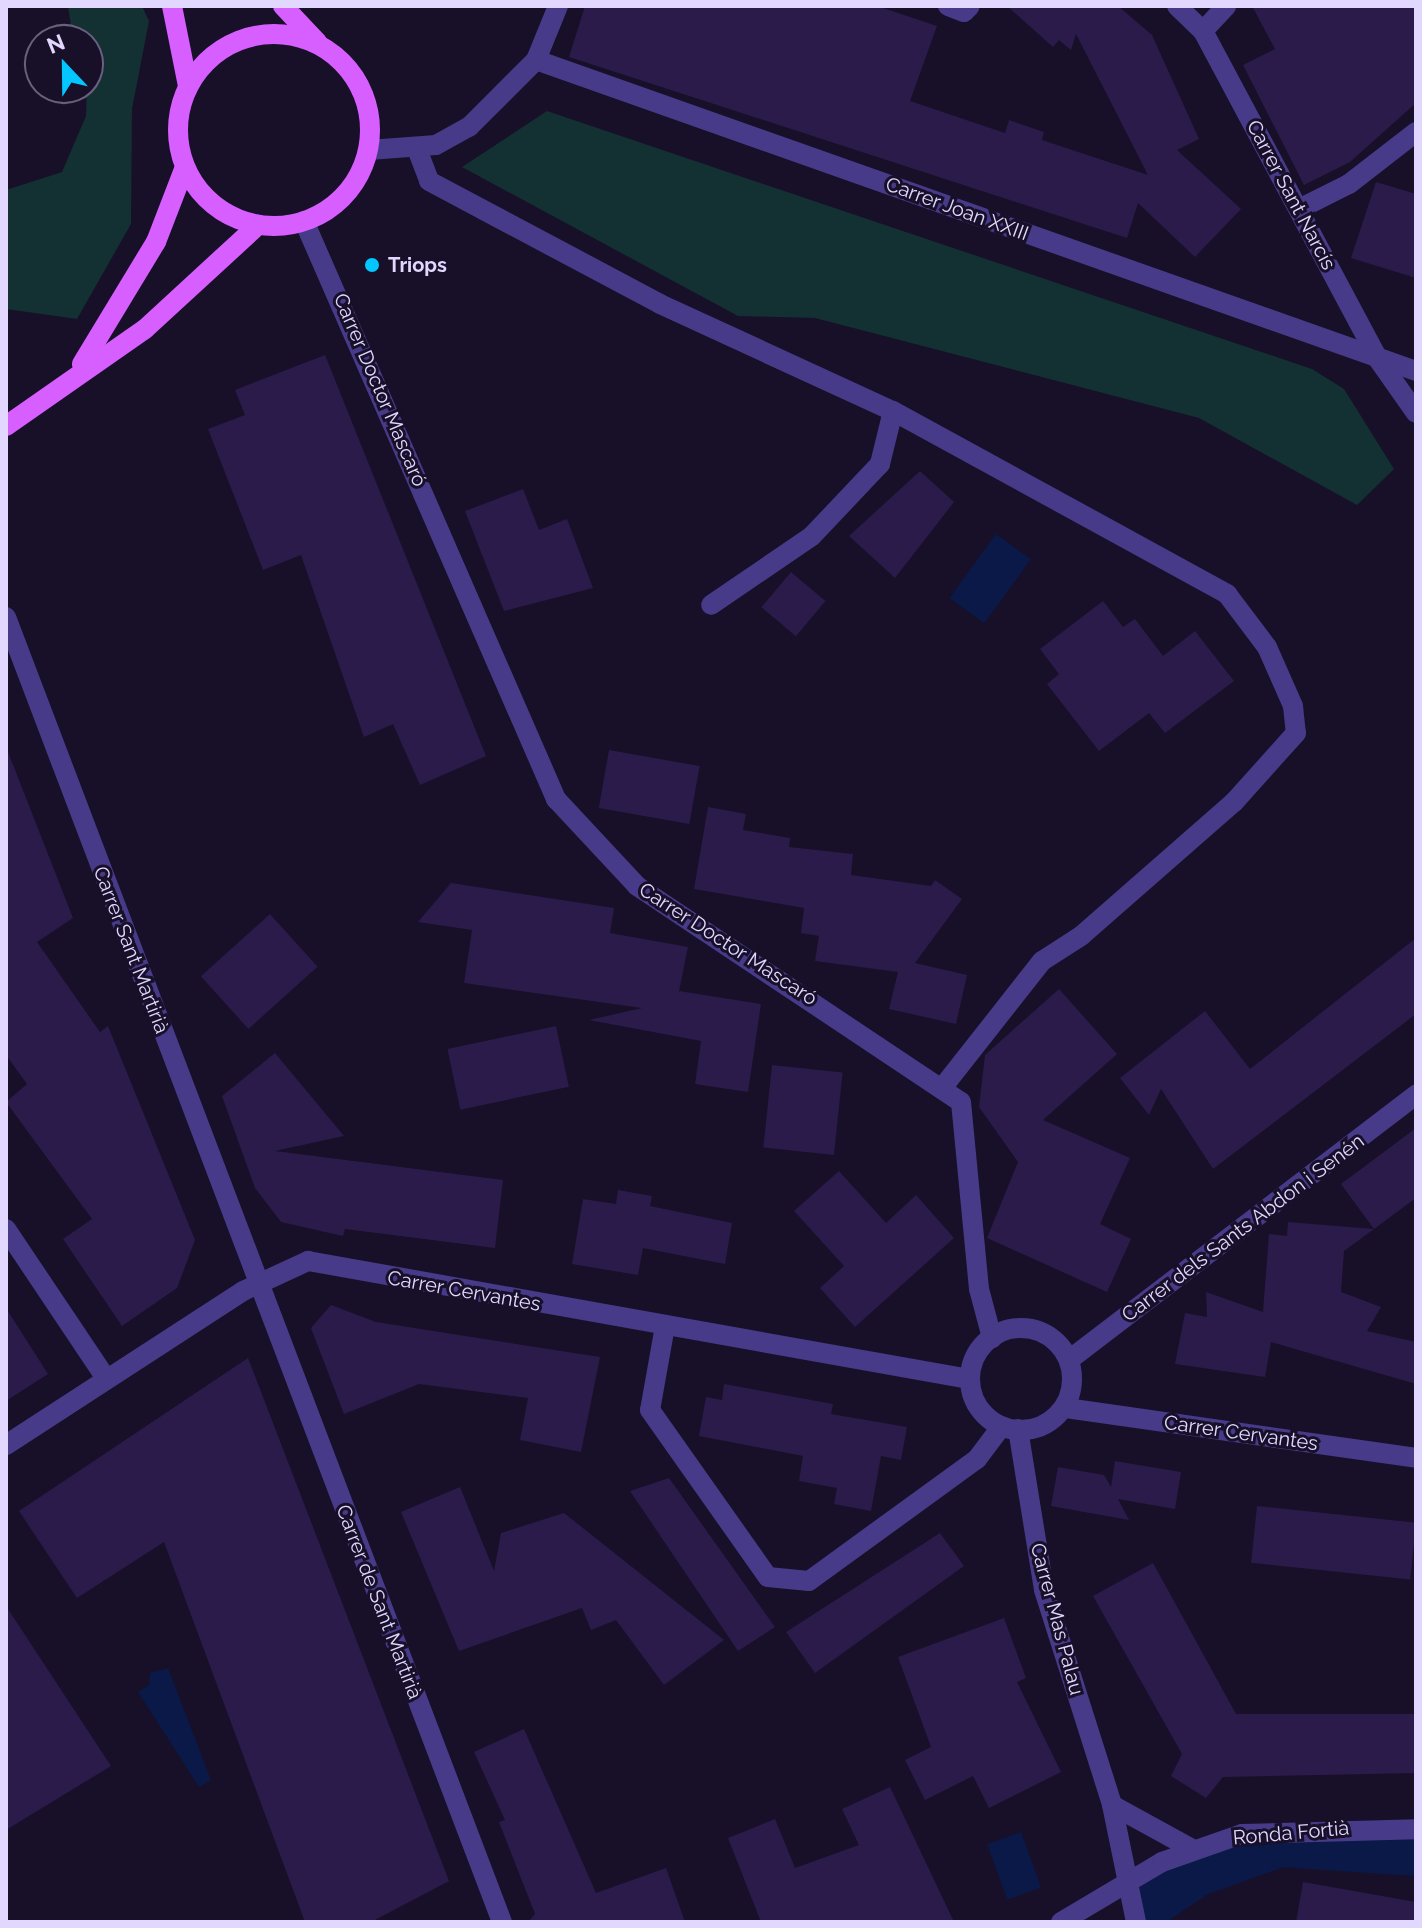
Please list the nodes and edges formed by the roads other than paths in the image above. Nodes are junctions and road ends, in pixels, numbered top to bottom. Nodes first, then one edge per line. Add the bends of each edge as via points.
1 (172, 6) edge
2 (283, 6) edge
3 (558, 6) edge
4 (948, 6) edge
5 (970, 6) edge
6 (1177, 6) edge
7 (1226, 6) edge
8 (1203, 31) junction
9 (320, 45) junction
10 (536, 60) junction
11 (188, 86) junction
12 (1416, 132) edge
13 (417, 149) junction
14 (369, 150) junction
15 (185, 167) junction
16 (1299, 209) junction
17 (304, 221) junction
18 (258, 225) junction
19 (1378, 359) junction
20 (1416, 371) edge
21 (75, 374) junction
22 (893, 411) junction
23 (1416, 413) edge
24 (6, 426) edge
25 (711, 605) dead end
26 (6, 617) edge
27 (943, 1087) junction
28 (1416, 1095) edge
29 (6, 1229) edge
30 (257, 1283) junction
31 (665, 1326) junction
32 (992, 1338) junction
33 (1069, 1360) junction
34 (105, 1377) junction
35 (969, 1379) junction
36 (1066, 1408) junction
37 (1010, 1428) junction
38 (6, 1445) edge
39 (1416, 1458) edge
40 (1112, 1805) junction
41 (1416, 1829) edge
42 (1192, 1849) junction
43 (1127, 1881) junction
44 (502, 1922) edge
45 (1061, 1922) edge
46 (1136, 1922) edge

1 - 11 main road
2 - 9 main road
3 - 10 street
4 - 5 street
6 - 8 street, Carrer Sant Narcís
7 - 8 street
8 - 16 street, Carrer Sant Narcís
9 - 11 main road via 283,34 245,38 212,57
9 - 14 main road via 362,89
10 - 13 street via 469,127
10 - 19 street, Carrer Joan XXIII
11 - 15 main road via 178,118
12 - 16 street via 1349,184
13 - 14 street
13 - 22 street via 429,181 660,304
14 - 17 main road via 353,187
15 - 18 main road via 214,205
15 - 21 main road via 156,242
16 - 19 street, Carrer Sant Narcís
17 - 18 main road
17 - 27 street, Carrer Doctor Mascaró via 556,799 637,886
18 - 21 main road via 145,329
19 - 20 street, Carrer Joan XXIII
19 - 23 street, Carrer Sant Narcís
21 - 24 main road
22 - 25 street via 880,464 812,536
22 - 27 street via 1227,594 1267,647 1293,706 1296,733 1234,802 1081,936 1042,961
26 - 30 street, Carrer Sant Martirià
27 - 32 street, Carrer Doctor Mascaró via 961,1102 979,1289
28 - 33 street, Carrer dels Sants Abdon i Senén
29 - 34 street
30 - 31 street, Carrer Cervantes via 308,1261
30 - 34 street, Carrer Cervantes
30 - 44 street, Carrer de Sant Martirià
31 - 35 street, Carrer Cervantes
31 - 37 street via 650,1410 768,1577 809,1581 977,1459
32 - 33 street via 1033,1329
32 - 35 street via 973,1359
33 - 36 street
34 - 38 street, Carrer Cervantes
35 - 37 street via 985,1416
36 - 37 street via 1028,1430
36 - 39 street, Carrer Cervantes
37 - 40 street, Carrer Mas Palau via 1044,1590
40 - 42 street
40 - 43 street, Carrer Mas Palau
41 - 42 street, Ronda Fortià via 1242,1834
42 - 43 street, Ronda Fortià
43 - 45 street, Ronda Fortià
43 - 46 street, Carrer Mas Palau

